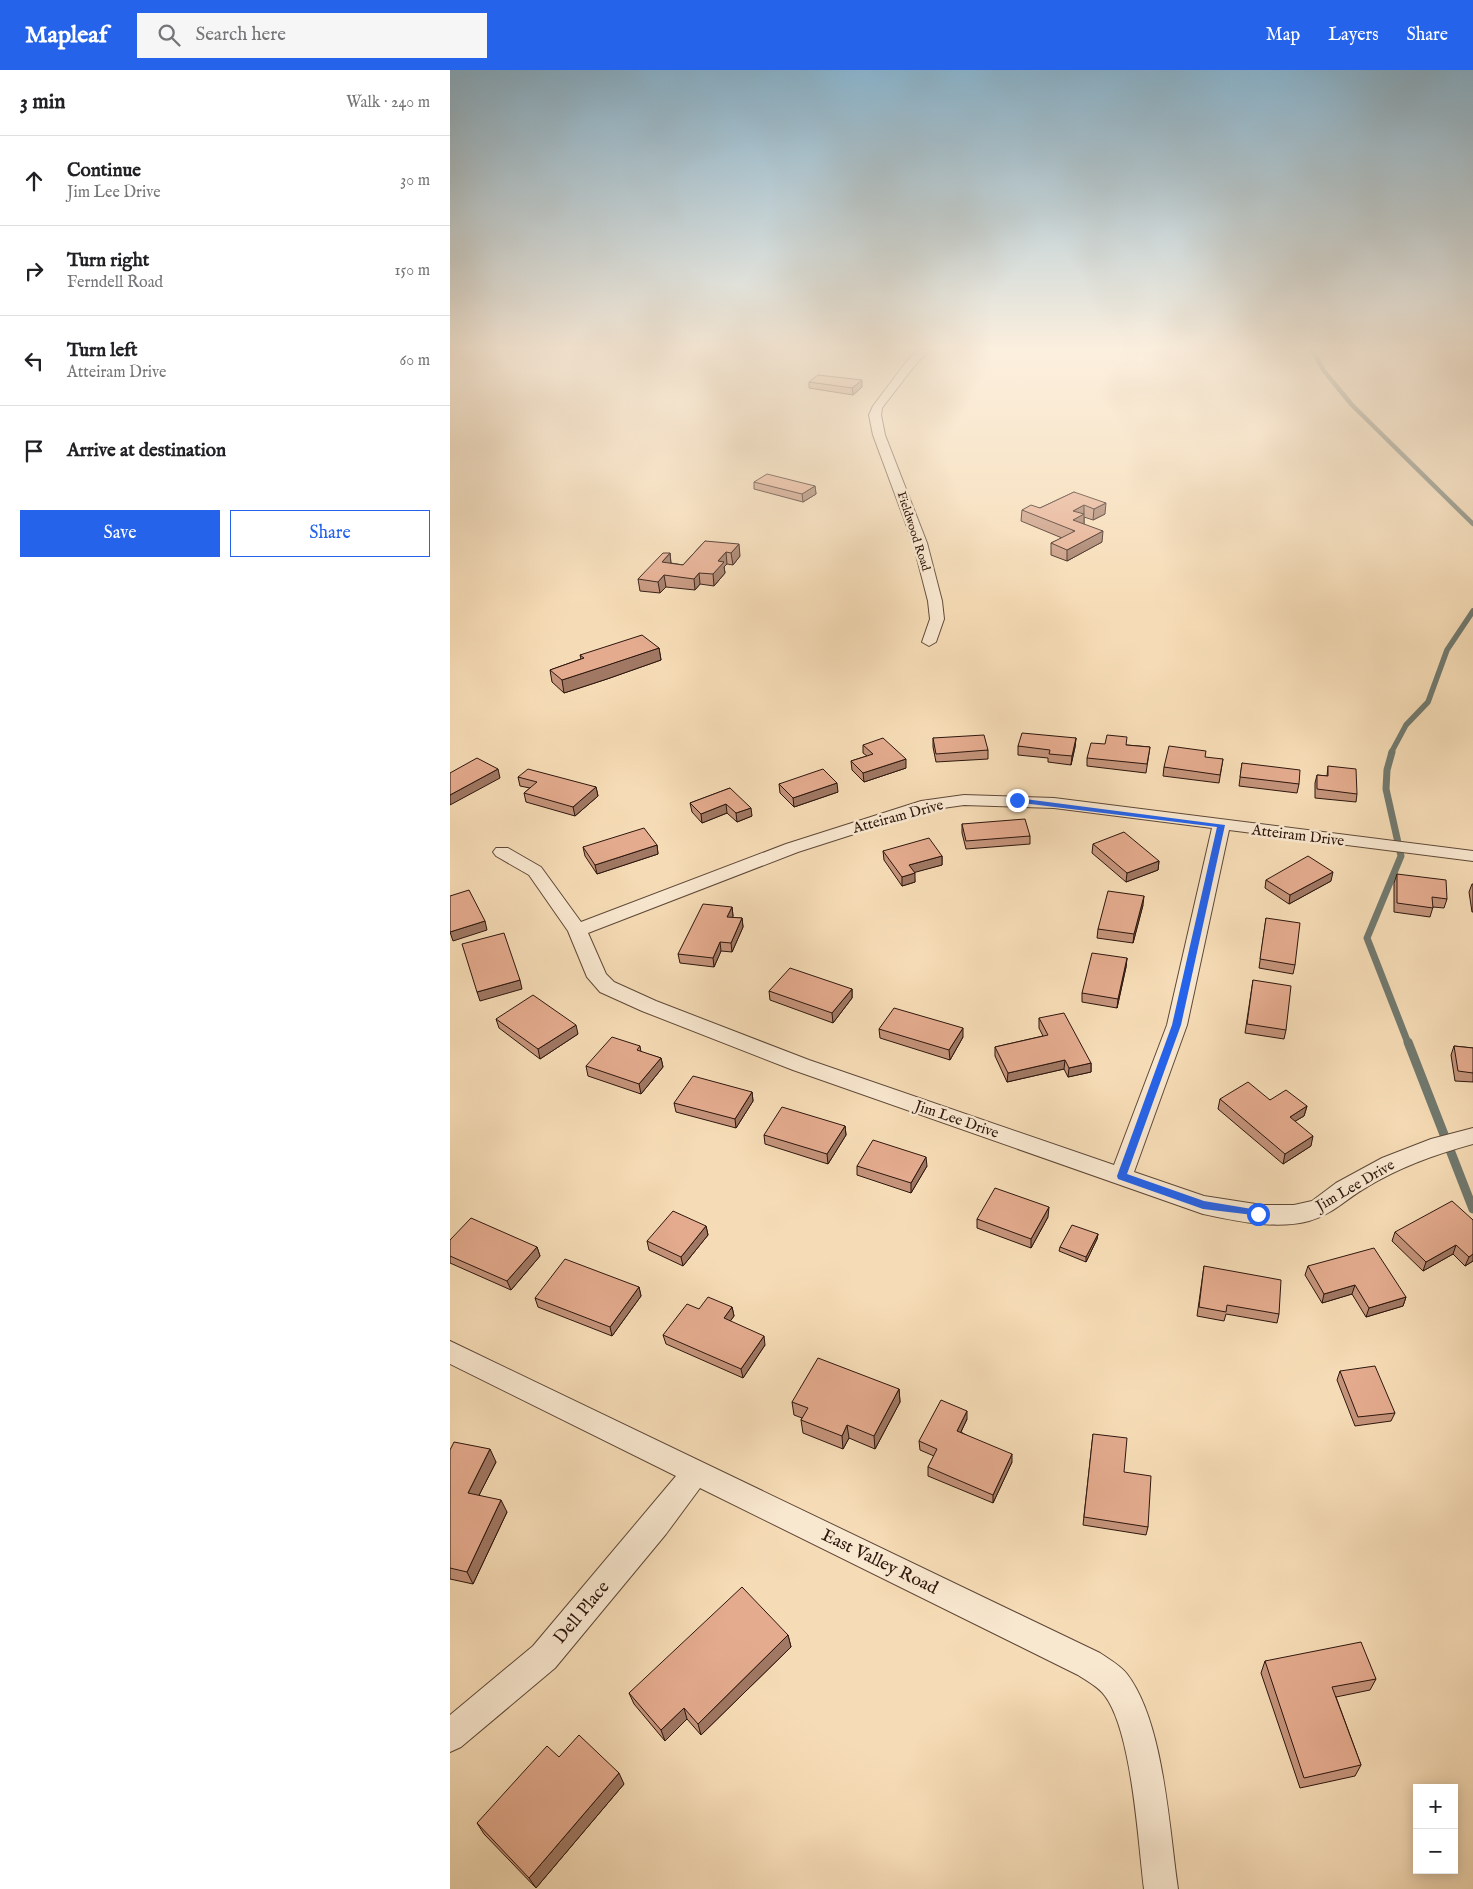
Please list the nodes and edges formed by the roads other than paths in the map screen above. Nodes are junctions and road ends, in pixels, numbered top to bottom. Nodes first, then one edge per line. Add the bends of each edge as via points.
1 (879, 435) edge
2 (929, 642) dead end
3 (1221, 825) junction
4 (502, 852) dead end
5 (1473, 856) edge
6 (577, 930) junction
7 (1473, 1136) edge
8 (1122, 1176) junction
9 (450, 1352) edge
10 (696, 1472) junction
11 (450, 1736) edge
12 (1161, 1889) edge

1 - 2 street, Fieldwood Road via 920,543 936,601 937,619
3 - 5 street, Atteiram Drive
3 - 6 street, Atteiram Drive via 1017,800 964,800 928,805 792,848
3 - 8 street via 1176,1025
4 - 6 street, Jim Lee Drive via 535,871
6 - 8 street, Jim Lee Drive via 597,977 607,986 649,1006 801,1065
7 - 8 street, Jim Lee Drive via 1412,1153 1343,1190 1320,1208 1288,1215 1258,1214 1203,1205
9 - 10 street, East Valley Road
10 - 11 street, Dell Place via 544,1657
10 - 12 street, East Valley Road via 1089,1664 1115,1683 1129,1705 1142,1752

